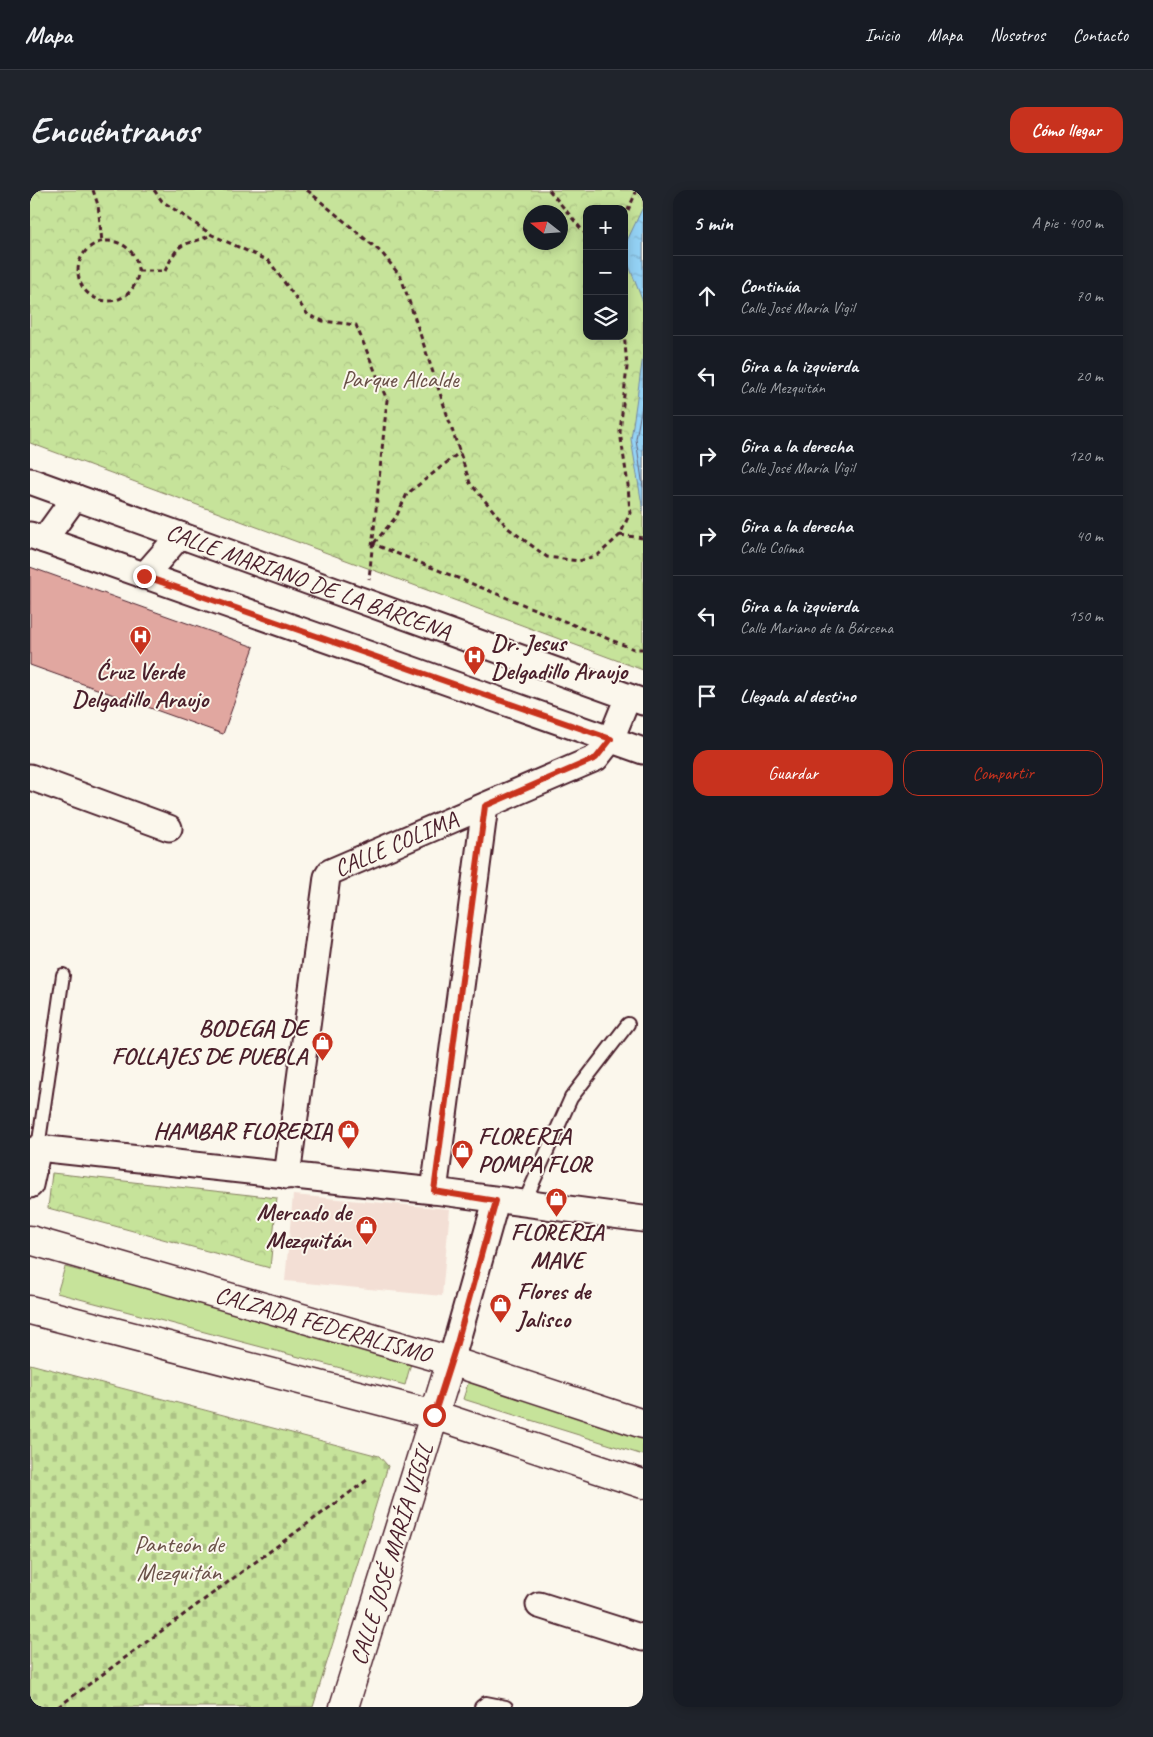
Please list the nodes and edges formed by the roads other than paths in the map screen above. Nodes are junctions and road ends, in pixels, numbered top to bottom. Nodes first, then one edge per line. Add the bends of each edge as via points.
1 (30, 482) edge
2 (75, 497) junction
3 (180, 535) junction
4 (37, 538) edge
5 (144, 576) junction
6 (635, 699) edge
7 (611, 739) junction
8 (643, 751) edge
9 (30, 777) edge
10 (485, 806) junction
11 (169, 828) dead end
12 (63, 975) dead end
13 (628, 1024) dead end
14 (34, 1148) edge
15 (287, 1176) junction
16 (30, 1185) edge
17 (434, 1191) junction
18 (496, 1201) junction
19 (523, 1205) junction
20 (643, 1219) edge
21 (30, 1240) edge
22 (30, 1310) edge
23 (451, 1361) junction
24 (434, 1415) junction
25 (643, 1424) edge
26 (643, 1484) edge
27 (538, 1605) dead end
28 (643, 1638) edge
29 (344, 1707) edge
30 (482, 1707) edge
31 (506, 1707) edge

1 - 2 street, CALLE MARIANO DE LA BÁRCENA
2 - 3 street, CALLE MARIANO DE LA BÁRCENA
2 - 4 street
3 - 5 street
3 - 6 street, CALLE MARIANO DE LA BÁRCENA
4 - 5 street, CALLE MARIANO DE LA BÁRCENA
5 - 7 street, CALLE MARIANO DE LA BÁRCENA
6 - 7 street, CALLE COLIMA
7 - 8 street, CALLE MARIANO DE LA BÁRCENA
7 - 10 street, CALLE COLIMA via 596,758
9 - 11 street
10 - 15 street, CALLE COLIMA via 336,868 327,877
10 - 17 street
12 - 14 lane
13 - 19 lane via 571,1098
14 - 15 street
14 - 16 street
15 - 17 street
17 - 18 street
18 - 19 street
18 - 23 street, CALLE JOSÉ MARÍA VIGIL
19 - 20 street
21 - 23 main road, CALZADA FEDERALISMO
22 - 24 main road
23 - 24 main road, CALLE JOSÉ MARÍA VIGIL
23 - 25 main road, CALZADA FEDERALISMO
24 - 26 main road
24 - 29 main road, CALLE JOSÉ MARÍA VIGIL
27 - 28 street
30 - 31 lane via 486,1703

